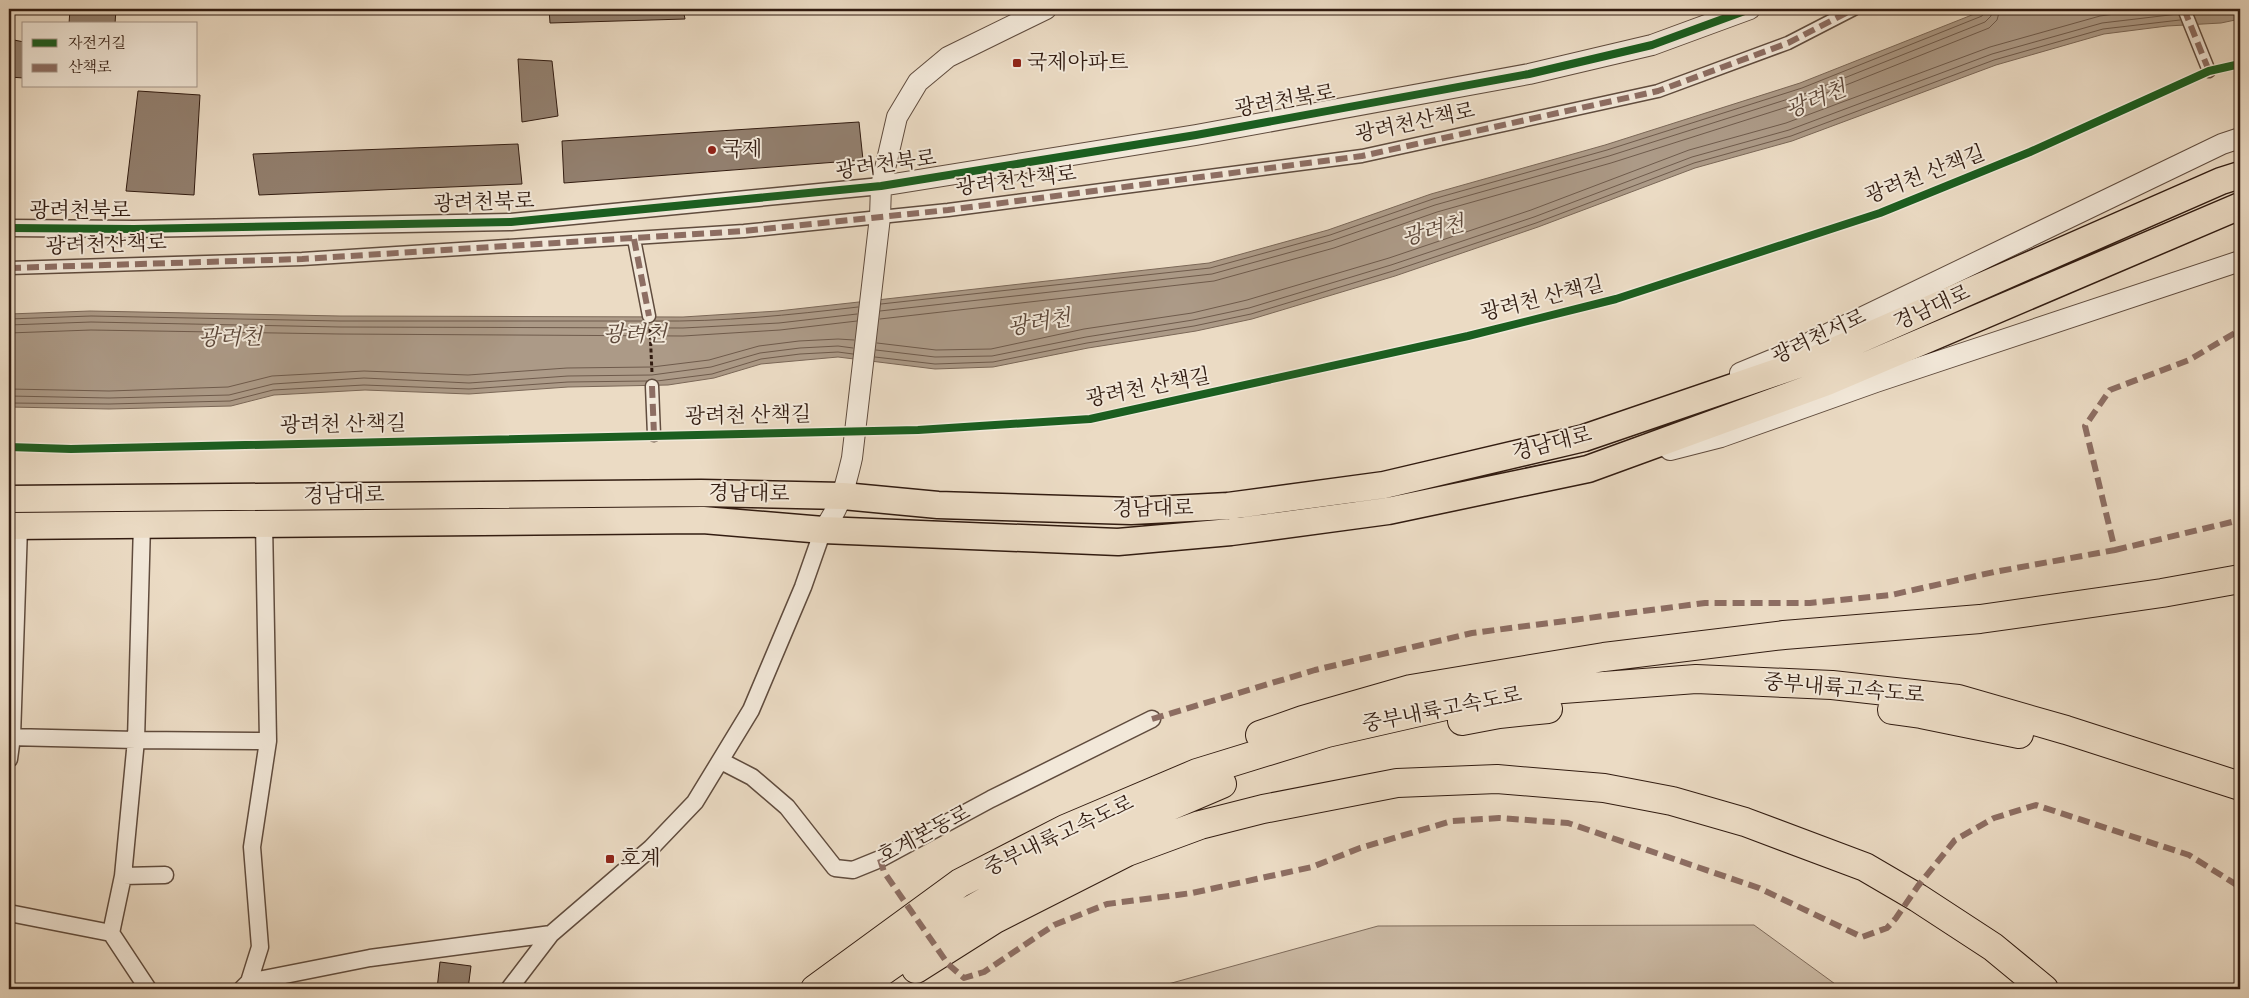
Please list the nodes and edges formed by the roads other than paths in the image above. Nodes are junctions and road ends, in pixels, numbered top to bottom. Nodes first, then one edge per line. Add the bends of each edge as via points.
1 (1046, 9) edge
2 (1750, 9) edge
3 (1854, 9) edge
4 (2184, 9) edge
5 (2209, 71) dead end
6 (2240, 138) edge
7 (2231, 178) edge
8 (881, 186) junction
9 (2235, 207) edge
10 (880, 217) junction
11 (9, 228) edge
12 (634, 239) junction
13 (2240, 261) edge
14 (9, 268) edge
15 (649, 316) road end
16 (652, 386) road end
17 (654, 435) dead end
18 (1584, 438) junction
19 (1588, 469) junction
20 (844, 496) junction
21 (9, 499) edge
22 (264, 523) junction
23 (142, 524) junction
24 (14, 526) edge
25 (823, 530) junction
26 (2240, 580) edge
27 (1152, 719) dead end
28 (10, 737) edge
29 (136, 740) junction
30 (268, 741) junction
31 (9, 759) edge
32 (721, 761) junction
33 (2240, 786) edge
34 (2240, 798) edge
35 (1065, 829) junction
36 (165, 875) dead end
37 (123, 876) junction
38 (9, 913) edge
39 (111, 933) junction
40 (551, 934) junction
41 (245, 986) edge
42 (148, 989) edge
43 (509, 989) edge
44 (814, 989) edge
45 (856, 989) edge
46 (883, 989) edge
47 (2044, 989) edge

1 - 8 street via 948,57 918,82 897,117
2 - 8 street, 광려천북로 via 1652,46 1529,74 1196,135
3 - 10 street, 광려천산책로 via 1788,43 1658,91 1371,154
4 - 5 street
6 - 18 street, 광려천서로 via 1786,354
7 - 18 highway, 경남대로 via 1818,358
8 - 10 street
8 - 11 street, 광려천북로 via 511,222
9 - 19 highway, 경남대로 via 1827,382
10 - 12 street, 광려천산책로
10 - 20 street via 852,458
12 - 14 street, 광려천산책로 via 302,259
12 - 15 street
13 - 19 street via 1886,379 1722,438
16 - 17 street
18 - 20 highway, 경남대로 via 1384,485 1228,506 1131,511 938,505
19 - 25 highway, 경남대로 via 1388,510 1231,532 1127,541
20 - 21 highway, 경남대로 via 701,493
20 - 25 street
22 - 23 highway, 경남대로
22 - 25 highway, 경남대로 via 703,520
22 - 30 street
23 - 24 highway, 경남대로
23 - 29 street
24 - 28 street
25 - 32 street via 803,587 751,710
26 - 35 highway via 1980,619 1784,635 1604,657 1411,690 1303,720 1191,759
27 - 32 street, 호계본동로 via 853,870 835,868 786,807 752,776
28 - 29 street
28 - 31 street
29 - 30 street
29 - 37 street
30 - 41 street via 252,848 260,948
32 - 40 street via 696,802 651,848
33 - 35 highway, 중부내륙고속도로 via 2066,730 1958,700 1832,685 1696,679 1498,694 1327,733 1197,773
34 - 45 highway, 중부내륙고속도로 via 2052,741 1921,714 1779,697 1641,698 1499,714 1349,743 1212,787 1105,834 967,912
35 - 44 highway, 중부내륙고속도로 via 960,883
36 - 37 street
37 - 39 street
38 - 39 street
39 - 42 street
40 - 41 street via 370,958
40 - 43 street
46 - 47 highway via 1012,910 1127,852 1200,826 1263,809 1397,783 1497,779 1604,788 1672,802 1745,822 1865,867 1993,947

